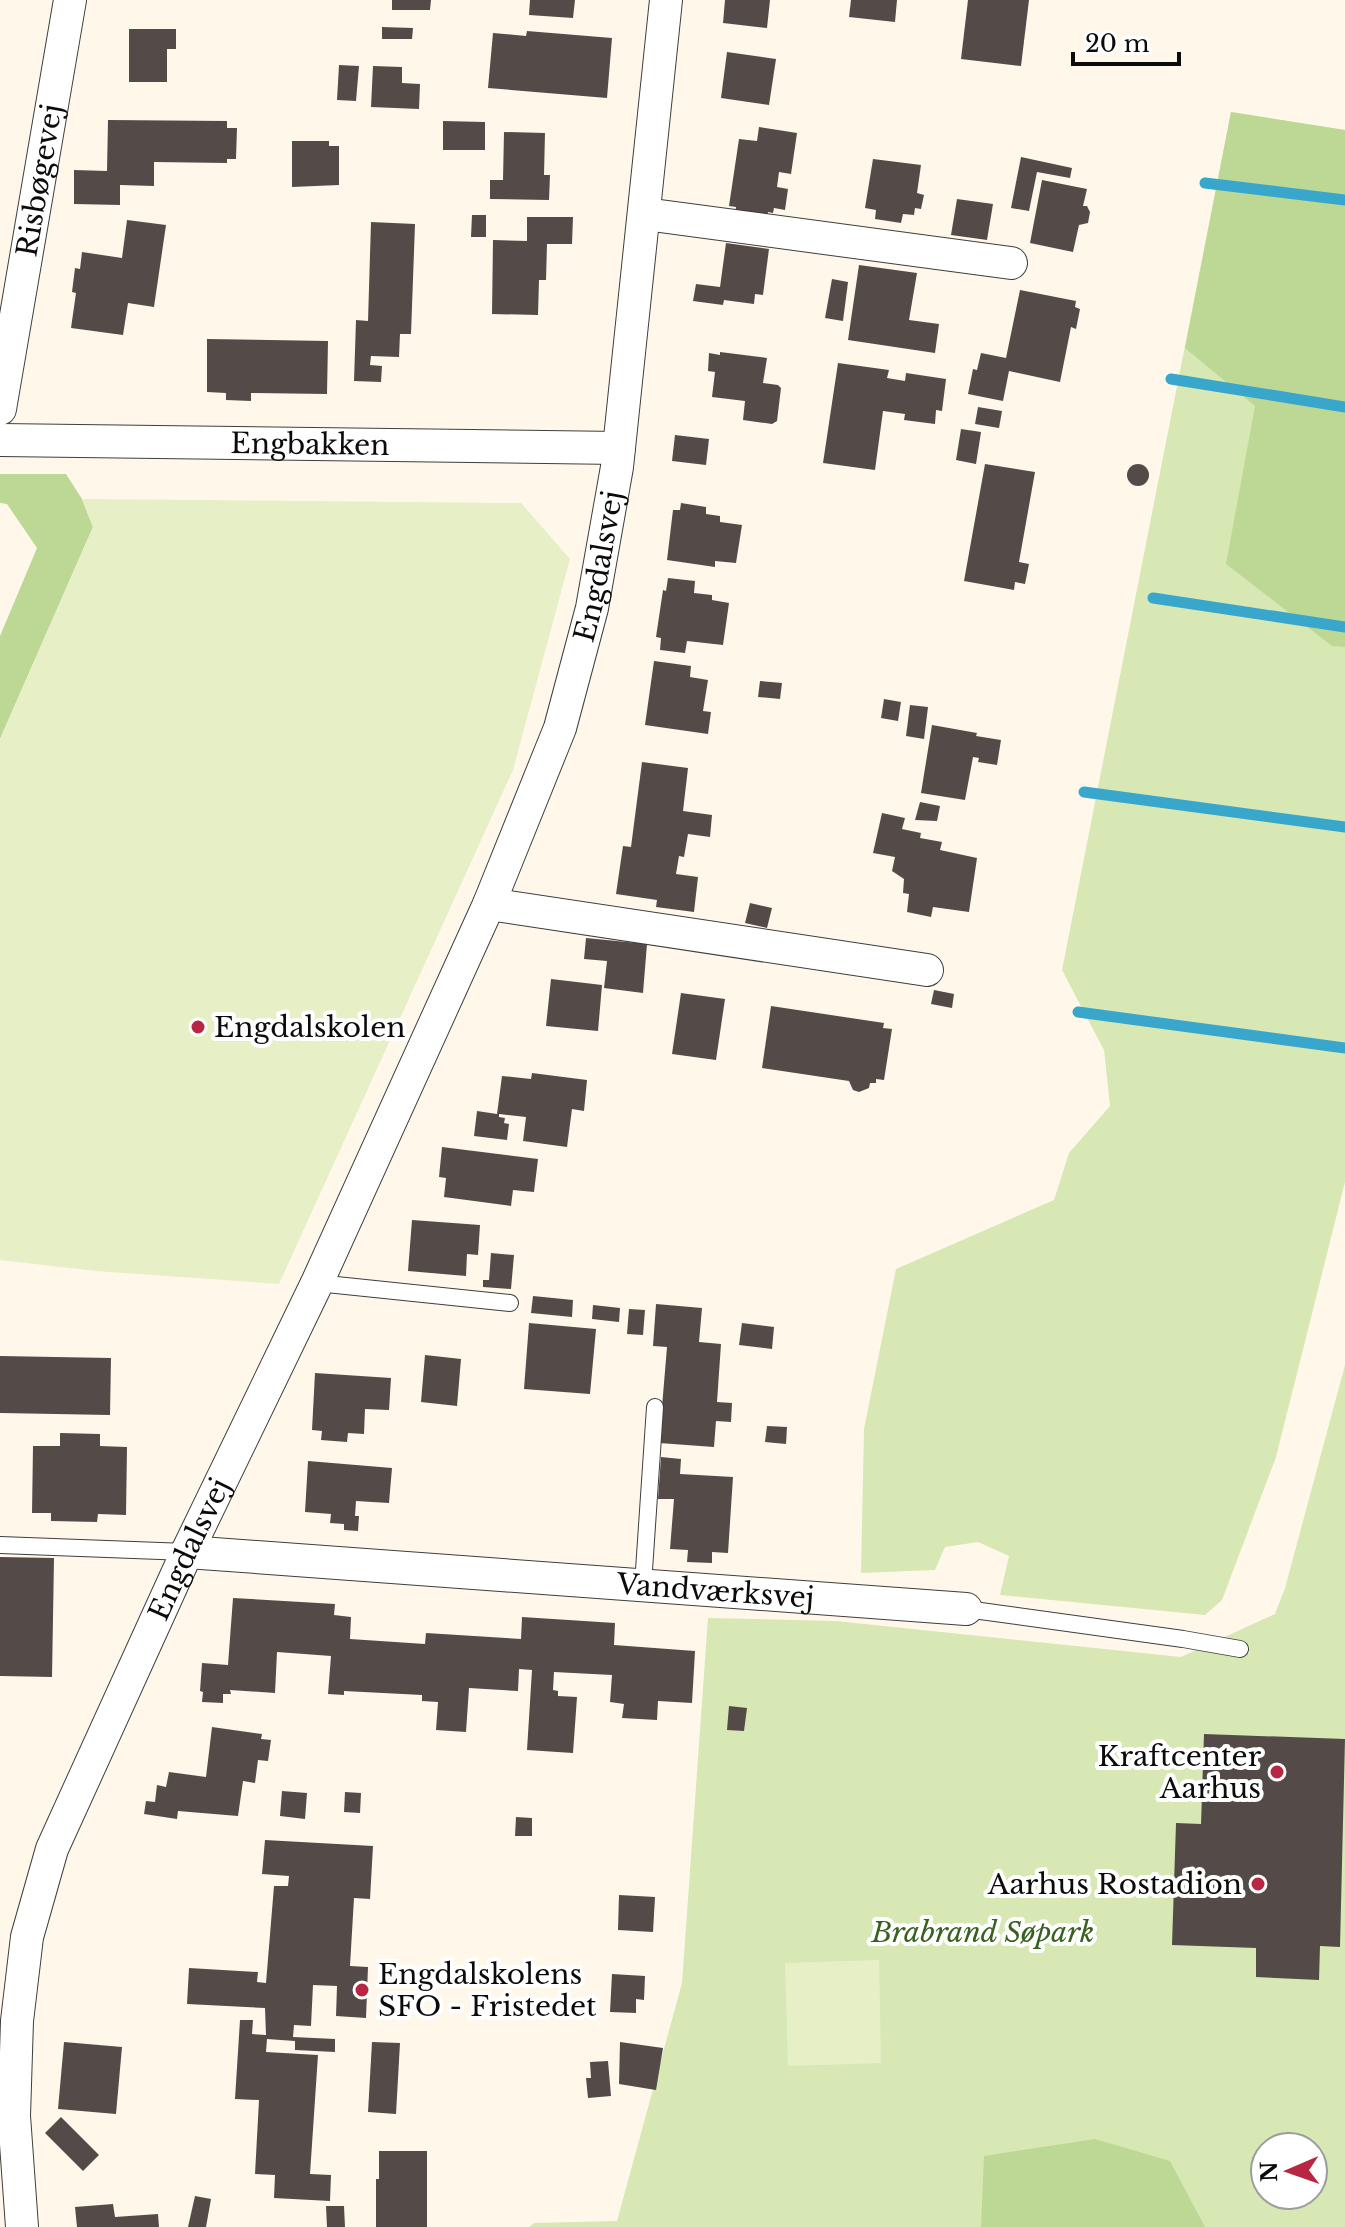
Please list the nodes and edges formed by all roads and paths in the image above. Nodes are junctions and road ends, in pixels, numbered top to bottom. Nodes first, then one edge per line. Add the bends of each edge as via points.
1 (70, 0) edge
2 (666, 0) edge
3 (645, 214) junction
4 (1011, 263) dead end
5 (0, 409) edge
6 (0, 440) edge
7 (619, 448) junction
8 (489, 904) junction
9 (927, 970) dead end
10 (317, 1283) junction
11 (510, 1303) dead end
12 (655, 1407) dead end
13 (0, 1545) edge
14 (187, 1552) junction
15 (643, 1585) junction
16 (966, 1609) joint
17 (1240, 1649) dead end
18 (7, 2116) edge
19 (22, 2227) edge

1 - 5 street, Risbøgevej
2 - 3 street, Engdalsvej
3 - 4 street
3 - 7 street, Engdalsvej
6 - 7 street, Engbakken
7 - 8 street, Engdalsvej via 592,608 560,728
8 - 9 street
8 - 10 street, Engdalsvej
10 - 11 lane
10 - 14 street, Engdalsvej
12 - 15 lane
13 - 14 lane
14 - 15 street, Vandværksvej
14 - 18 street, Engdalsvej via 52,1849 27,1937
15 - 16 street, Vandværksvej
16 - 17 lane, Vandværksvej
18 - 19 street, Engdalsvej

